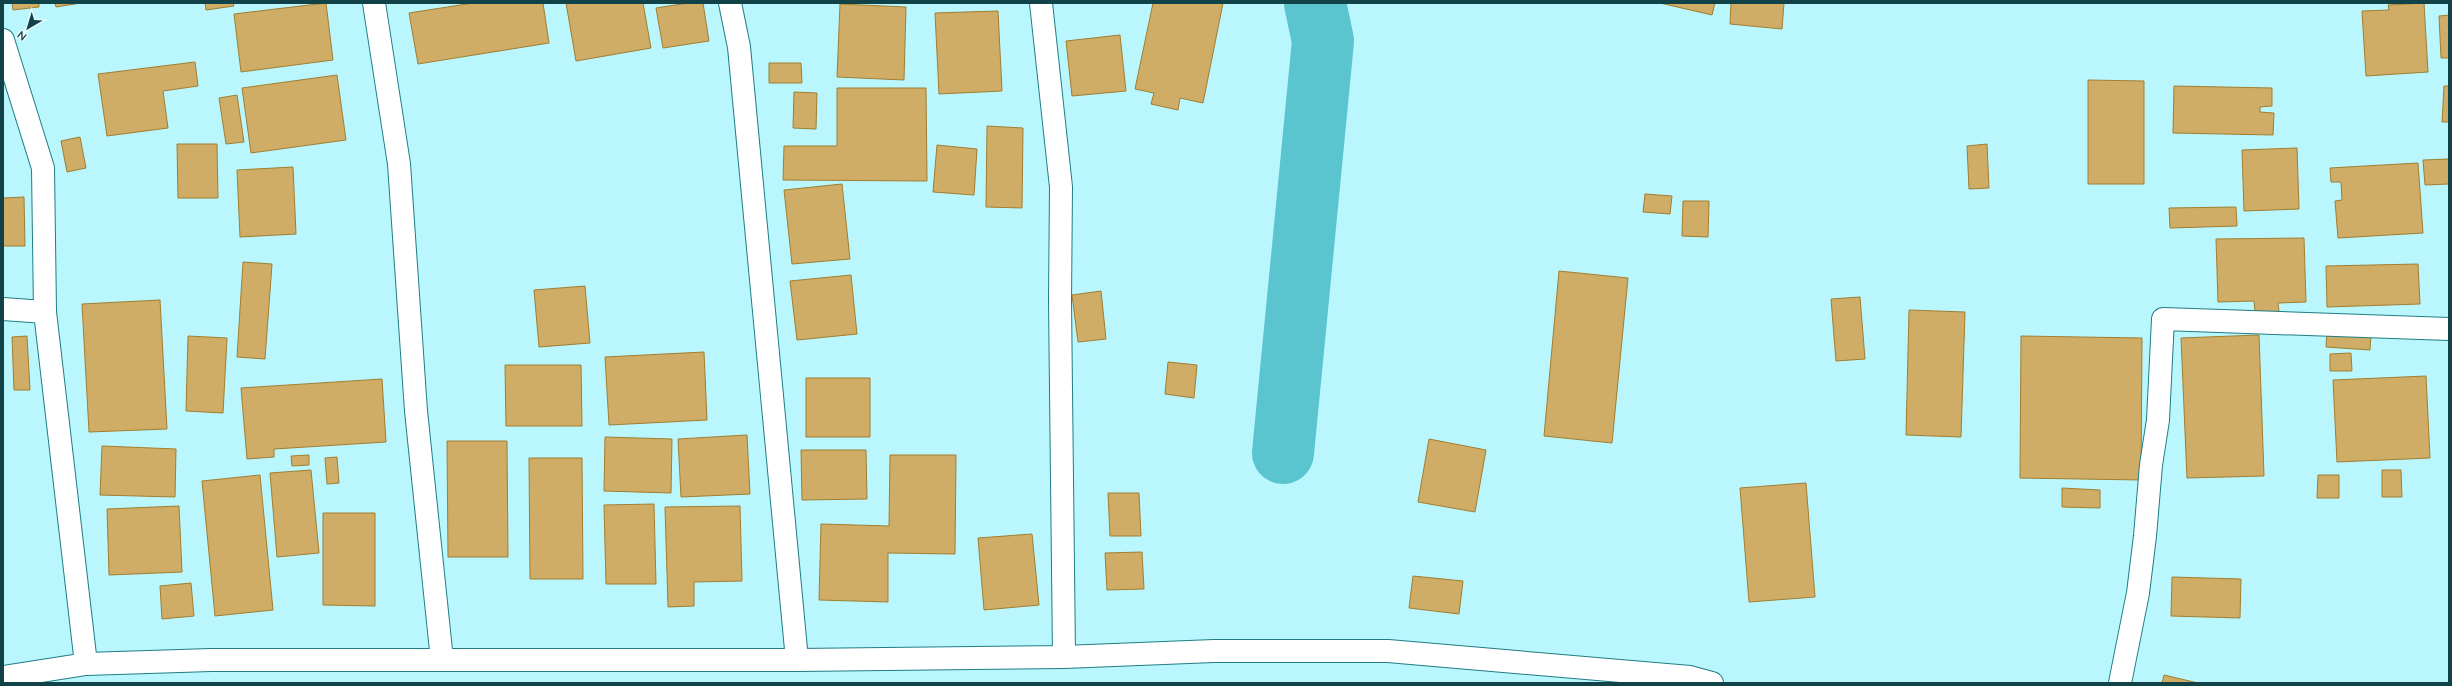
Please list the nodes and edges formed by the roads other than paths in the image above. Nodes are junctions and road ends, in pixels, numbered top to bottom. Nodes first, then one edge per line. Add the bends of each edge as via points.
1 (374, 3) edge
2 (730, 3) edge
3 (1041, 3) edge
4 (3, 40) edge
5 (3, 309) edge
6 (45, 312) junction
7 (2449, 329) edge
8 (1064, 657) junction
9 (442, 660) junction
10 (797, 660) junction
11 (86, 664) junction
12 (3, 677) edge
13 (1712, 683) edge
14 (2120, 683) edge

1 - 9 street via 399,164 416,411
2 - 10 street via 739,47
3 - 8 street via 1061,188
4 - 6 street via 43,168
5 - 6 street
6 - 11 street
7 - 14 street via 2163,319 2158,420 2145,536 2138,593
8 - 10 street
8 - 13 street via 1214,651 1388,650 1690,677
9 - 10 street
9 - 11 street via 211,660
11 - 12 street

